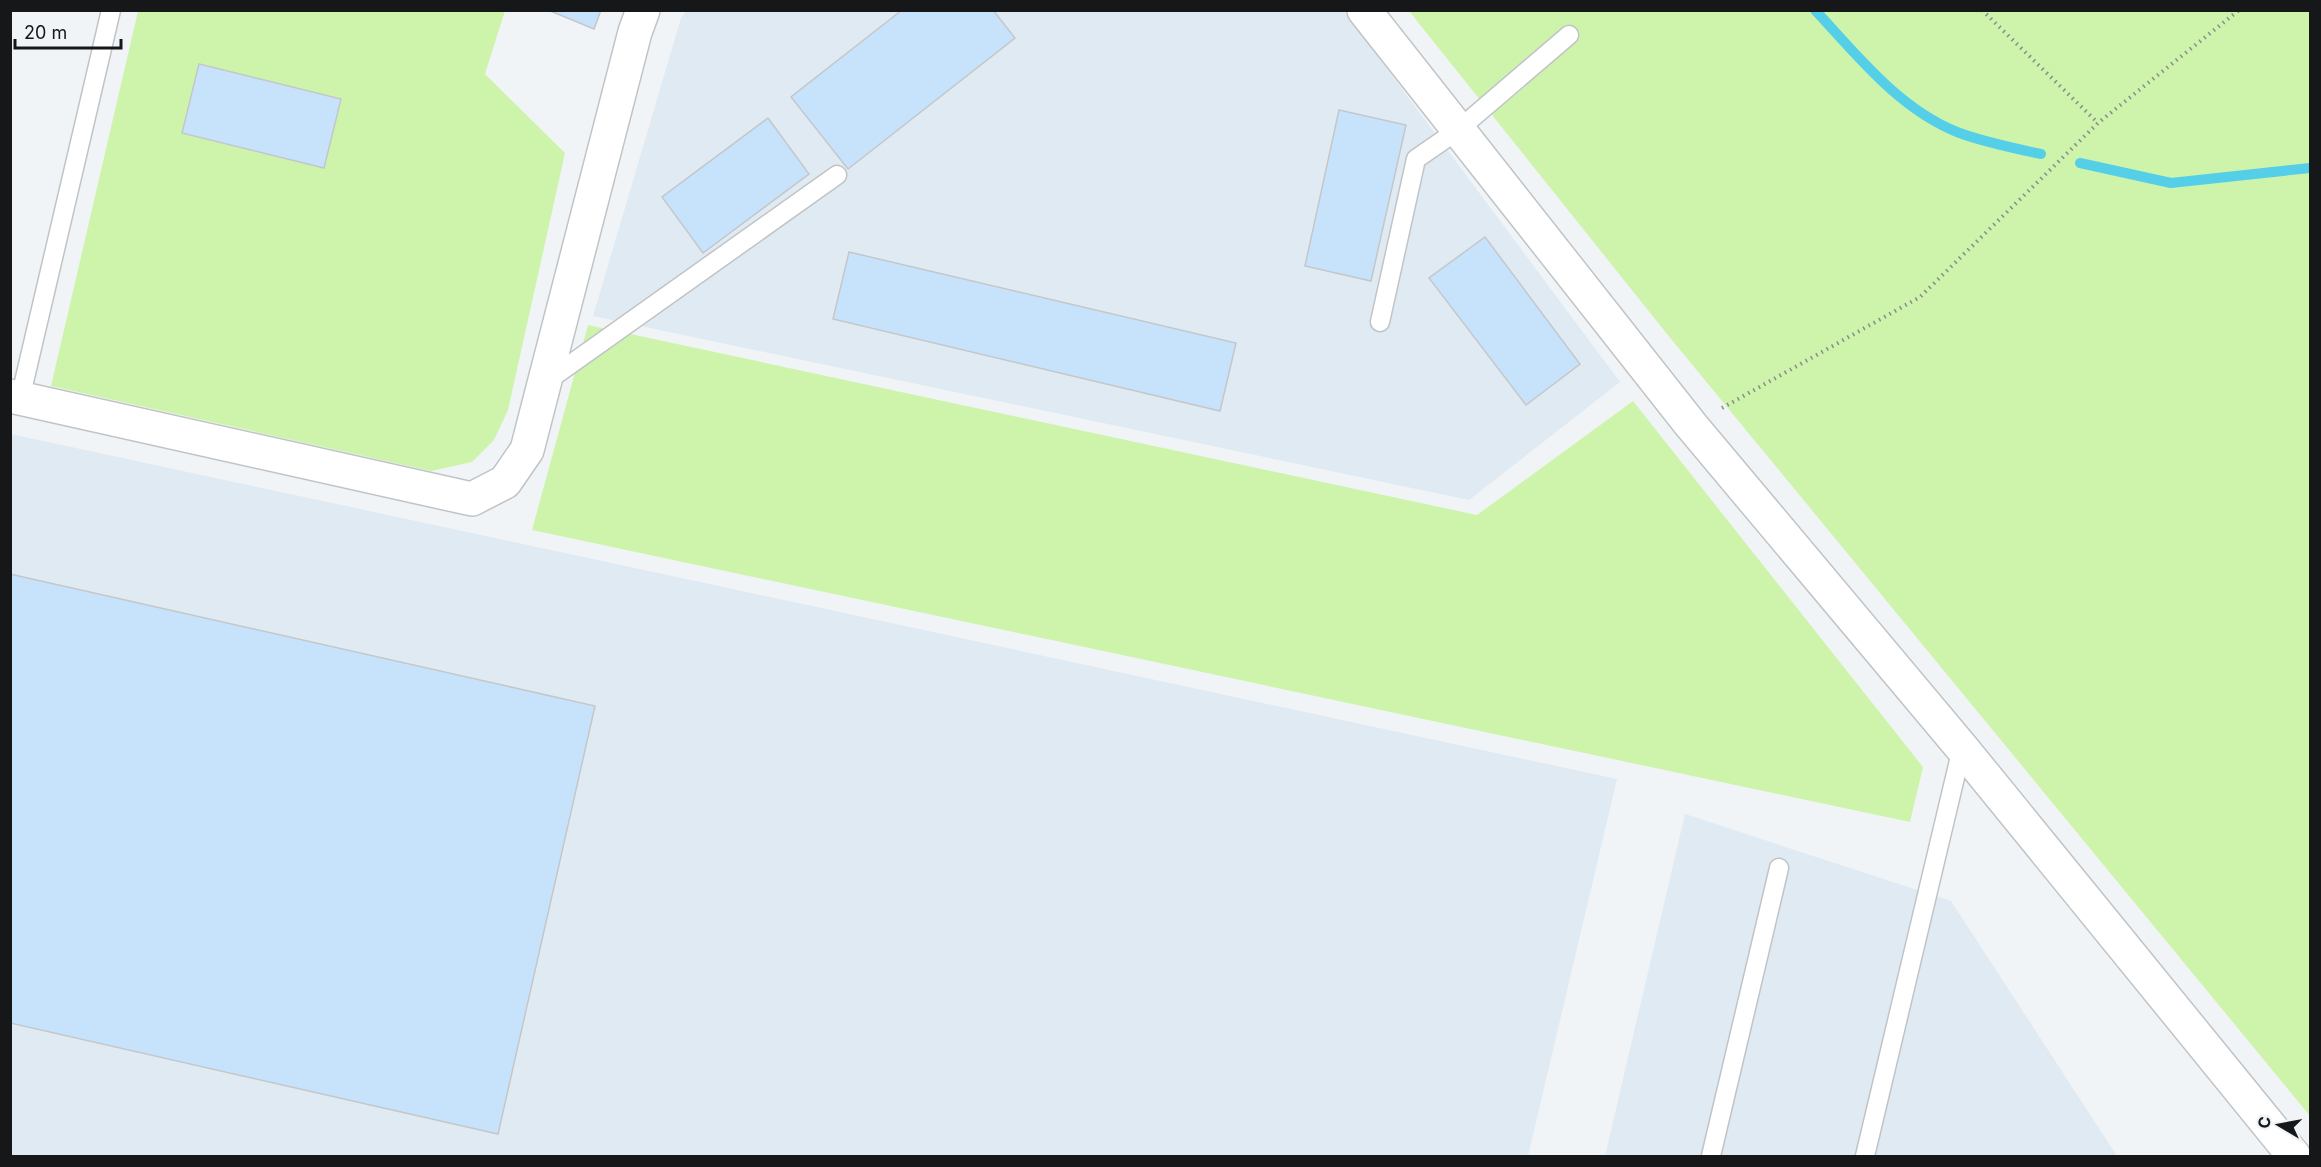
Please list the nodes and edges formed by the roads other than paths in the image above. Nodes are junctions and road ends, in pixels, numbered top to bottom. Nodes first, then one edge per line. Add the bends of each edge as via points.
1 (111, 10) edge
2 (643, 10) edge
3 (1364, 10) edge
4 (1569, 35) dead end
5 (1458, 130) junction
6 (837, 175) dead end
7 (1380, 322) dead end
8 (545, 381) junction
9 (15, 398) edge
10 (1962, 748) junction
11 (1779, 868) dead end
12 (1711, 1156) edge
13 (1865, 1156) edge
14 (2294, 1156) edge

1 - 9 lane
2 - 8 street via 634,32
3 - 5 street
4 - 5 lane
5 - 7 lane via 1416,159
5 - 10 street via 1691,425
6 - 8 lane
8 - 9 street via 527,450 505,482 472,500
10 - 13 lane
10 - 14 street
11 - 12 lane

